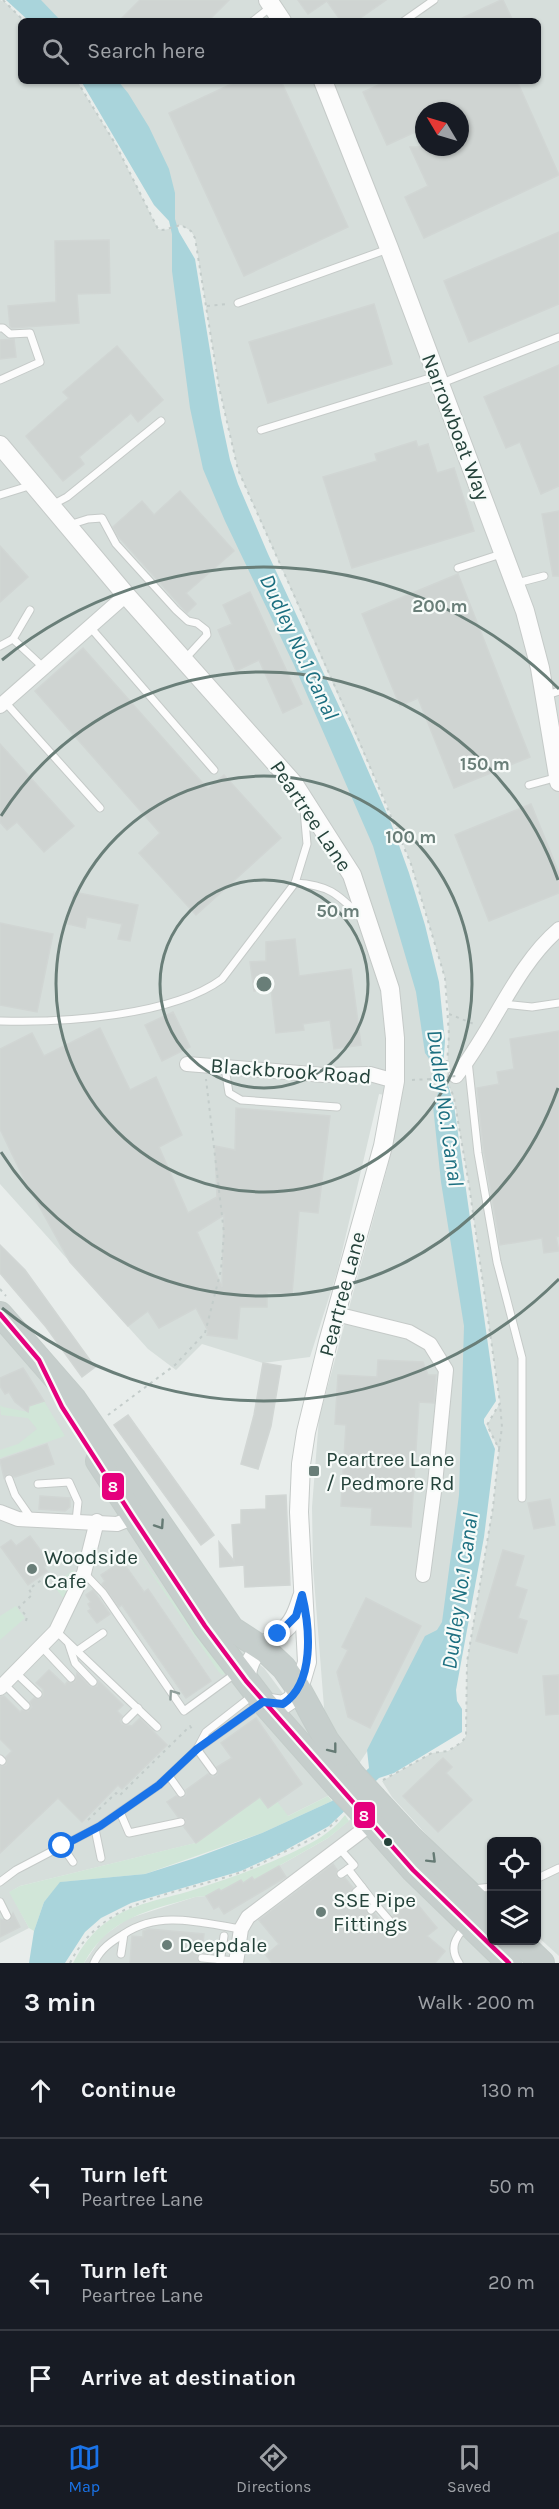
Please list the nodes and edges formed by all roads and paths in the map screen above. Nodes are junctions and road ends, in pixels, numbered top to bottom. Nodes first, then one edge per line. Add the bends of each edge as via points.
1 (3, 0) edge
2 (434, 0) edge
3 (270, 3) edge
4 (21, 18) edge
5 (256, 18) edge
6 (280, 18) edge
7 (408, 18) edge
8 (79, 84) edge
9 (324, 84) edge
10 (181, 225) dead end
11 (389, 248) junction
12 (238, 303) joint
13 (207, 306) dead end
14 (0, 328) edge
15 (559, 338) edge
16 (0, 380) edge
17 (439, 380) junction
18 (161, 421) dead end
19 (261, 430) dead end
20 (0, 444) edge
21 (32, 485) junction
22 (0, 495) edge
23 (50, 507) junction
24 (67, 526) junction
25 (504, 554) junction
26 (458, 568) dead end
27 (544, 576) dead end
28 (515, 584) junction
29 (126, 595) junction
30 (30, 610) dead end
31 (90, 627) junction
32 (14, 639) junction
33 (0, 646) edge
34 (184, 660) junction
35 (44, 668) junction
36 (552, 693) edge
37 (2, 704) edge
38 (555, 738) edge
39 (214, 770) dead end
40 (559, 779) edge
41 (529, 785) dead end
42 (303, 799) junction
43 (100, 808) dead end
44 (295, 883) junction
45 (370, 927) junction
46 (559, 928) edge
47 (559, 1003) edge
48 (502, 1004) junction
49 (449, 1014) dead end
50 (0, 1021) edge
51 (485, 1033) junction
52 (468, 1061) junction
53 (187, 1064) dead end
54 (219, 1068) junction
55 (456, 1076) joint
56 (395, 1081) junction
57 (336, 1107) dead end
58 (0, 1314) edge
59 (336, 1314) junction
60 (500, 1403) dead end
61 (101, 1420) dead end
62 (499, 1449) dead end
63 (9, 1479) dead end
64 (39, 1484) dead end
65 (522, 1498) dead end
66 (131, 1503) junction
67 (2, 1516) edge
68 (32, 1519) junction
69 (76, 1521) junction
70 (97, 1521) junction
71 (84, 1573) junction
72 (423, 1575) dead end
73 (47, 1576) dead end
74 (302, 1595) junction
75 (120, 1603) dead end
76 (113, 1608) junction
77 (127, 1612) dead end
78 (119, 1617) junction
79 (26, 1621) dead end
80 (56, 1631) junction
81 (103, 1633) dead end
82 (68, 1642) junction
83 (40, 1646) junction
84 (259, 1647) junction
85 (152, 1649) dead end
86 (77, 1651) junction
87 (145, 1654) junction
88 (466, 1662) dead end
89 (15, 1672) junction
90 (71, 1678) dead end
91 (93, 1682) dead end
92 (2, 1686) edge
93 (251, 1687) junction
94 (298, 1688) junction
95 (38, 1694) dead end
96 (190, 1695) dead end
97 (196, 1702) junction
98 (26, 1706) dead end
99 (138, 1708) junction
100 (126, 1720) dead end
101 (157, 1727) dead end
102 (200, 1740) junction
103 (197, 1749) junction
104 (213, 1771) dead end
105 (169, 1776) junction
106 (346, 1781) junction
107 (181, 1793) dead end
108 (366, 1806) junction
109 (120, 1812) junction
110 (181, 1822) dead end
111 (82, 1825) dead end
112 (95, 1829) junction
113 (62, 1846) junction
114 (339, 1848) junction
115 (101, 1858) dead end
116 (73, 1862) dead end
117 (559, 1868) edge
118 (541, 1877) edge
119 (0, 1882) edge
120 (487, 1888) edge
121 (465, 1890) junction
122 (0, 1902) edge
123 (487, 1910) edge
124 (7, 1916) dead end
125 (389, 1920) dead end
126 (467, 1924) junction
127 (241, 1929) junction
128 (124, 1934) junction
129 (224, 1935) dead end
130 (522, 1945) edge
131 (121, 1954) dead end
132 (202, 1958) dead end
133 (221, 1961) edge
134 (236, 1962) edge
135 (69, 1963) edge
136 (94, 1963) edge
137 (459, 1963) edge
138 (509, 1963) edge
139 (542, 1963) edge

1 - 4 path
2 - 7 lane
3 - 5 lane
3 - 6 street
8 - 10 path via 116,145 158,229
9 - 11 street, Narrowboat Way
11 - 12 lane
11 - 17 street, Narrowboat Way
12 - 13 path
14 - 16 lane via 10,334 30,333 40,362
15 - 17 lane
17 - 19 lane
17 - 25 street, Narrowboat Way
18 - 23 lane
20 - 21 street, Peartree Lane
21 - 22 lane
21 - 23 street, Peartree Lane
23 - 24 street, Peartree Lane
24 - 29 street, Peartree Lane
24 - 34 lane via 102,518 116,544 176,610 206,630 202,642
25 - 26 lane
25 - 28 street, Narrowboat Way
27 - 28 lane
28 - 36 street, Narrowboat Way
29 - 31 street
29 - 34 street, Peartree Lane
30 - 32 lane
31 - 35 street
31 - 39 lane
32 - 33 lane
32 - 35 lane
34 - 42 street, Peartree Lane via 265,749
35 - 37 street
36 - 38 street, Narrowboat Way
37 - 43 lane
38 - 40 street, Narrowboat Way
40 - 41 lane
42 - 44 lane via 307,844
42 - 45 street, Peartree Lane via 352,875
44 - 45 lane via 324,887 345,901
44 - 50 lane via 222,979 207,990 145,1010 39,1022
45 - 56 street, Peartree Lane via 390,989
46 - 48 street via 546,940
47 - 48 lane via 532,1007
48 - 51 street
49 - 51 path via 472,1022
51 - 52 street
52 - 55 street
52 - 65 lane via 478,1153 497,1262 522,1358
53 - 54 street, Blackbrook Road
54 - 56 street, Blackbrook Road via 370,1074
54 - 57 lane via 234,1098
54 - 61 path via 208,1071 206,1080 224,1233 221,1270 205,1333 175,1365
55 - 56 path, Blackbrook Road, bridge
56 - 59 street, Peartree Lane via 383,1146
58 - 66 highway via 74,1399
59 - 72 street via 409,1332 430,1344 446,1370
59 - 74 street, Peartree Lane via 301,1464
60 - 62 path
63 - 68 lane
64 - 69 lane via 69,1482 78,1502
66 - 70 street via 117,1524
66 -> 84 highway via 232,1629
66 - 93 highway via 205,1626
67 - 68 street
68 - 69 street
69 - 70 street
70 - 71 street
71 - 76 lane
71 - 80 street
73 - 79 path via 29,1589 32,1595 19,1606
74 - 84 street, Peartree Lane via 296,1616 288,1626
74 - 94 street, Peartree Lane via 307,1662
75 - 76 lane
76 - 78 lane
77 - 78 lane
78 - 87 lane
80 - 82 lane
80 - 83 street
81 - 86 lane
82 - 86 lane
82 - 91 lane via 75,1663
83 - 89 street
83 - 90 lane
84 - 93 street via 249,1663
84 - 94 highway via 276,1659
85 - 87 lane
86 - 99 lane
97 -> 87 lane via 184,1711
88 - 108 path via 466,1736 462,1742 447,1751 432,1753
89 - 92 street
89 - 95 lane
92 - 98 lane
93 - 94 street via 283,1704
93 - 97 lane
93 - 102 lane
93 - 103 lane
93 - 106 highway via 293,1736
94 -> 106 highway
96 - 97 lane
99 - 100 lane
99 - 101 lane
102 - 103 lane
102 - 111 path via 190,1726 119,1796 116,1792
103 - 104 lane
103 - 105 lane
105 - 107 lane
105 - 109 lane
106 - 108 highway, bridge
108 - 114 street
108 -> 121 highway via 411,1838
108 - 126 highway via 413,1870
108 - 135 path via 314,1839 242,1872 124,1909 89,1934
109 - 110 lane via 129,1833
109 - 112 lane
112 - 113 lane
112 - 115 lane
113 - 116 lane
113 - 119 lane
114 - 125 lane via 354,1864 345,1872
114 - 127 street via 248,1917
117 - 118 lane
120 - 121 lane
121 - 123 highway
122 - 124 lane
126 - 137 lane via 453,1946
126 - 138 highway
127 - 128 lane via 173,1919 148,1922
127 - 134 street
128 - 131 lane
128 - 136 lane via 104,1948
129 - 133 lane
130 - 139 highway
132 - 133 lane
133 - 134 lane

